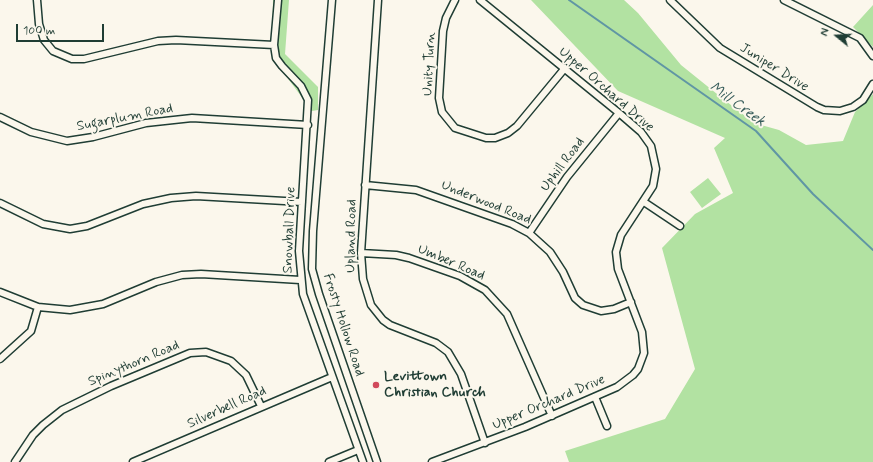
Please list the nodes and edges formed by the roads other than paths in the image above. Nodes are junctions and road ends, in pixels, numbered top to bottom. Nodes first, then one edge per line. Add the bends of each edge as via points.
1 (37, 0) edge
2 (278, 0) edge
3 (332, 0) edge
4 (378, 0) edge
5 (455, 0) edge
6 (480, 0) edge
7 (670, 0) edge
8 (784, 0) edge
9 (274, 45) junction
10 (873, 56) edge
11 (565, 68) junction
12 (873, 84) edge
13 (619, 113) junction
14 (0, 117) edge
15 (308, 125) junction
16 (365, 185) junction
17 (302, 202) junction
18 (644, 202) junction
19 (0, 203) edge
20 (680, 226) dead end
21 (529, 233) junction
22 (361, 253) junction
23 (300, 280) junction
24 (0, 292) edge
25 (631, 302) junction
26 (38, 306) junction
27 (0, 359) edge
28 (332, 377) junction
29 (595, 397) junction
30 (261, 406) junction
31 (552, 416) junction
32 (607, 426) dead end
33 (485, 442) junction
34 (358, 450) junction
35 (15, 462) edge
36 (133, 462) edge
37 (329, 462) edge
38 (362, 462) edge
39 (377, 462) edge
40 (432, 462) edge

1 - 9 street via 39,24 44,40 53,51 72,59 84,59 158,41
2 - 9 street, Snowball Drive
3 - 39 street, Frosty Hollow Road via 312,269
4 - 16 street, Upland Road
5 - 11 street, Unity Turn via 443,31 438,98 442,112 455,128 486,138 508,133 517,126
6 - 11 street, Upper Orchard Drive
7 - 12 street, Juniper Drive via 720,48 824,110 840,111 853,107 868,94
8 - 10 street via 850,31 863,41
9 - 15 street, Snowball Drive via 276,58 306,92
11 - 13 street, Upper Orchard Drive
13 - 18 street, Upper Orchard Drive via 641,132 654,154 655,177
13 - 21 street, Uphill Road via 568,177
14 - 15 street, Sugarplum Road via 36,134 68,140 173,119 208,118
15 - 17 street, Snowball Drive
16 - 21 street, Underwood Road via 428,193 512,224
16 - 22 street, Upland Road
17 - 19 street via 179,197 142,204 96,223 70,229 43,224
17 - 23 street, Snowball Drive
18 - 20 street
18 - 25 street, Upper Orchard Drive via 621,235 616,252 618,269
21 - 25 street, Underwood Road via 543,244 555,260 575,298 583,305 601,311
22 - 31 street, Umber Road via 409,258 460,276 485,290 507,314
22 - 33 street, Upland Road via 362,279 375,311 390,325 436,342 448,352 461,374
23 - 26 street via 191,274 156,282 79,310 58,310
23 - 28 street, Snowball Drive
24 - 26 street
25 - 29 street, Upper Orchard Drive via 642,332 642,359 638,369 628,380
26 - 27 street via 31,331
28 - 30 street, Silverbell Road
28 - 34 street, Snowball Drive
29 - 31 street, Upper Orchard Drive
29 - 32 street
30 - 35 street, Spinythorn Road via 246,375 231,361 206,352 190,353 62,410 33,435
30 - 36 street, Silverbell Road
31 - 33 street, Upper Orchard Drive
33 - 40 street, Upper Orchard Drive
34 - 37 street
34 - 38 street, Snowball Drive

